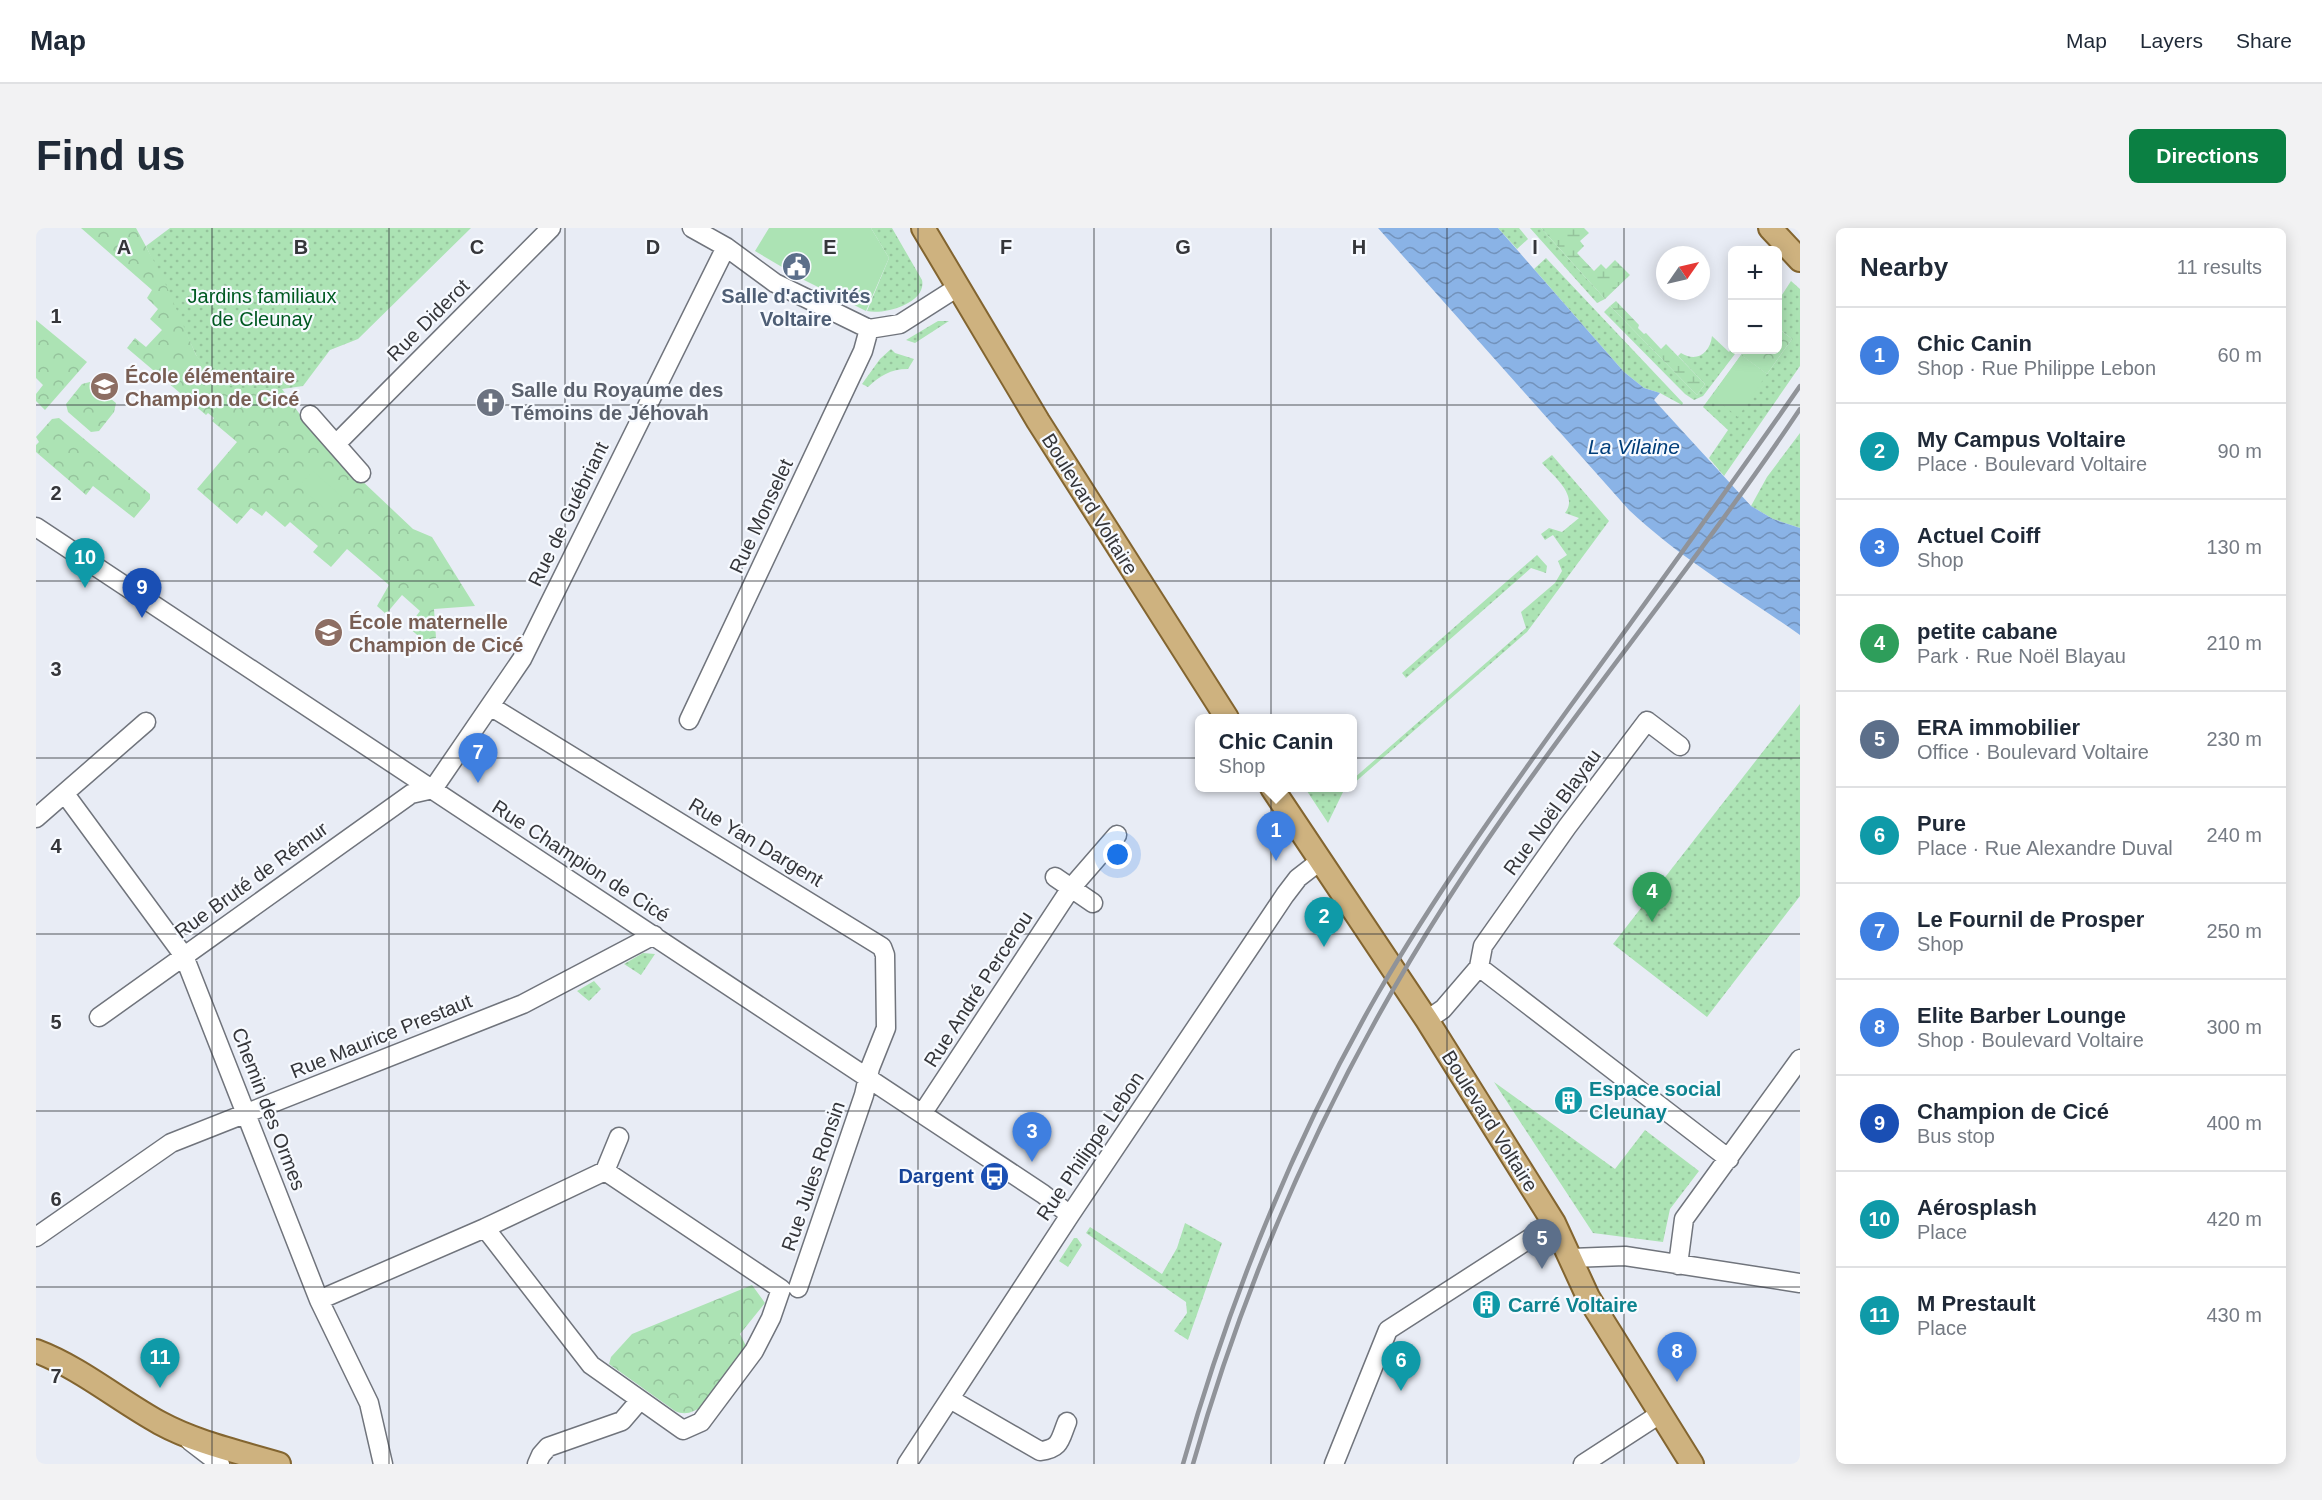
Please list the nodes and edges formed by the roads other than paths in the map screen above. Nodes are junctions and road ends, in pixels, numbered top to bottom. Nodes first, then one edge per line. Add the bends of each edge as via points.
1 (551, 228) edge
2 (692, 228) edge
3 (923, 228) edge
4 (1770, 228) edge
5 (726, 247) junction
6 (1800, 260) edge
7 (958, 286) junction
8 (869, 329) junction
9 (310, 415) dead end
10 (336, 444) junction
11 (361, 473) dead end
12 (36, 527) edge
13 (490, 706) junction
14 (1224, 714) edge
15 (689, 720) dead end
16 (146, 722) dead end
17 (1680, 746) dead end
18 (433, 789) junction
19 (1275, 792) edge
20 (65, 794) junction
21 (36, 818) edge
22 (1116, 835) dead end
23 (1320, 861) junction
24 (1055, 877) dead end
25 (1071, 888) junction
26 (1093, 903) dead end
27 (654, 935) junction
28 (184, 956) junction
29 (1479, 968) junction
30 (99, 1017) dead end
31 (1426, 1020) junction
32 (1800, 1059) edge
33 (869, 1078) junction
34 (246, 1113) junction
35 (922, 1114) junction
36 (619, 1137) dead end
37 (1730, 1159) junction
38 (605, 1171) junction
39 (1070, 1215) junction
40 (1554, 1223) junction
41 (485, 1228) junction
42 (36, 1237) edge
43 (1571, 1258) junction
44 (1678, 1265) junction
45 (1800, 1283) edge
46 (798, 1288) dead end
47 (319, 1300) junction
48 (36, 1351) edge
49 (950, 1399) junction
50 (640, 1400) junction
51 (1660, 1414) junction
52 (1066, 1422) dead end
53 (182, 1434) junction
54 (220, 1464) edge
55 (279, 1464) edge
56 (383, 1464) edge
57 (537, 1464) edge
58 (907, 1464) edge
59 (1334, 1464) edge
60 (1583, 1464) edge
61 (1692, 1464) edge

1 - 10 street, Rue Diderot
2 - 5 street
3 - 7 main road, Boulevard Voltaire
4 - 6 main road
5 - 8 street via 775,283
5 - 13 street, Rue de Guébriant via 522,659
7 - 8 street via 900,324
7 - 14 main road, Boulevard Voltaire via 1038,422
8 - 15 street, Rue Monselet via 863,351
9 - 10 street
10 - 11 street
12 - 18 street, Rue Champion de Cicé
13 - 18 street, Rue de Guébriant
13 - 33 street, Rue Yan Dargent via 879,943 885,955 886,1028
16 - 20 street
17 - 29 street, Rue Noël Blayau via 1647,721 1483,946
18 - 27 street, Rue Champion de Cicé
18 - 28 street, Rue Bruté de Rémur via 411,794
19 - 23 main road, Boulevard Voltaire
20 - 21 street
20 - 28 street, Chemin des Ormes
22 - 25 street, Rue André Percerou
23 - 31 main road, Boulevard Voltaire
23 - 39 street, Rue Philippe Lebon via 1298,878 1285,895
24 - 25 street
25 - 26 street
25 - 35 street, Rue André Percerou
27 - 33 street, Rue Champion de Cicé
27 - 34 street, Rue Maurice Prestaut via 524,1004
28 - 30 street, Rue Bruté de Rémur
28 - 34 street, Chemin des Ormes
29 - 31 street, Rue Noël Blayau via 1443,1008
29 - 37 street
31 - 40 main road, Boulevard Voltaire
32 - 37 street
33 - 35 street, Rue Champion de Cicé
33 - 46 street, Rue Jules Ronsin
34 - 42 street, Rue Maurice Prestaut via 171,1143
34 - 47 street, Chemin des Ormes
35 - 39 street, Rue Champion de Cicé
36 - 38 street
37 - 44 street via 1684,1220
38 - 41 street
38 - 50 street via 781,1288 754,1351 701,1422 683,1430
39 - 49 street, Rue Philippe Lebon
40 - 43 main road, Boulevard Voltaire
40 - 59 street via 1388,1330
41 - 47 street
41 - 50 street via 591,1365
43 - 44 street via 1625,1256
43 - 51 main road, Boulevard Voltaire via 1588,1297
44 - 45 street
47 - 56 street, Chemin des Ormes via 369,1402
48 - 53 main road via 65,1364
49 - 52 street via 1040,1450 1051,1450 1059,1444
49 - 58 street, Rue Philippe Lebon
50 - 57 street via 622,1421 548,1447
51 - 60 street
51 - 61 main road, Boulevard Voltaire
53 - 54 street
53 - 55 main road

